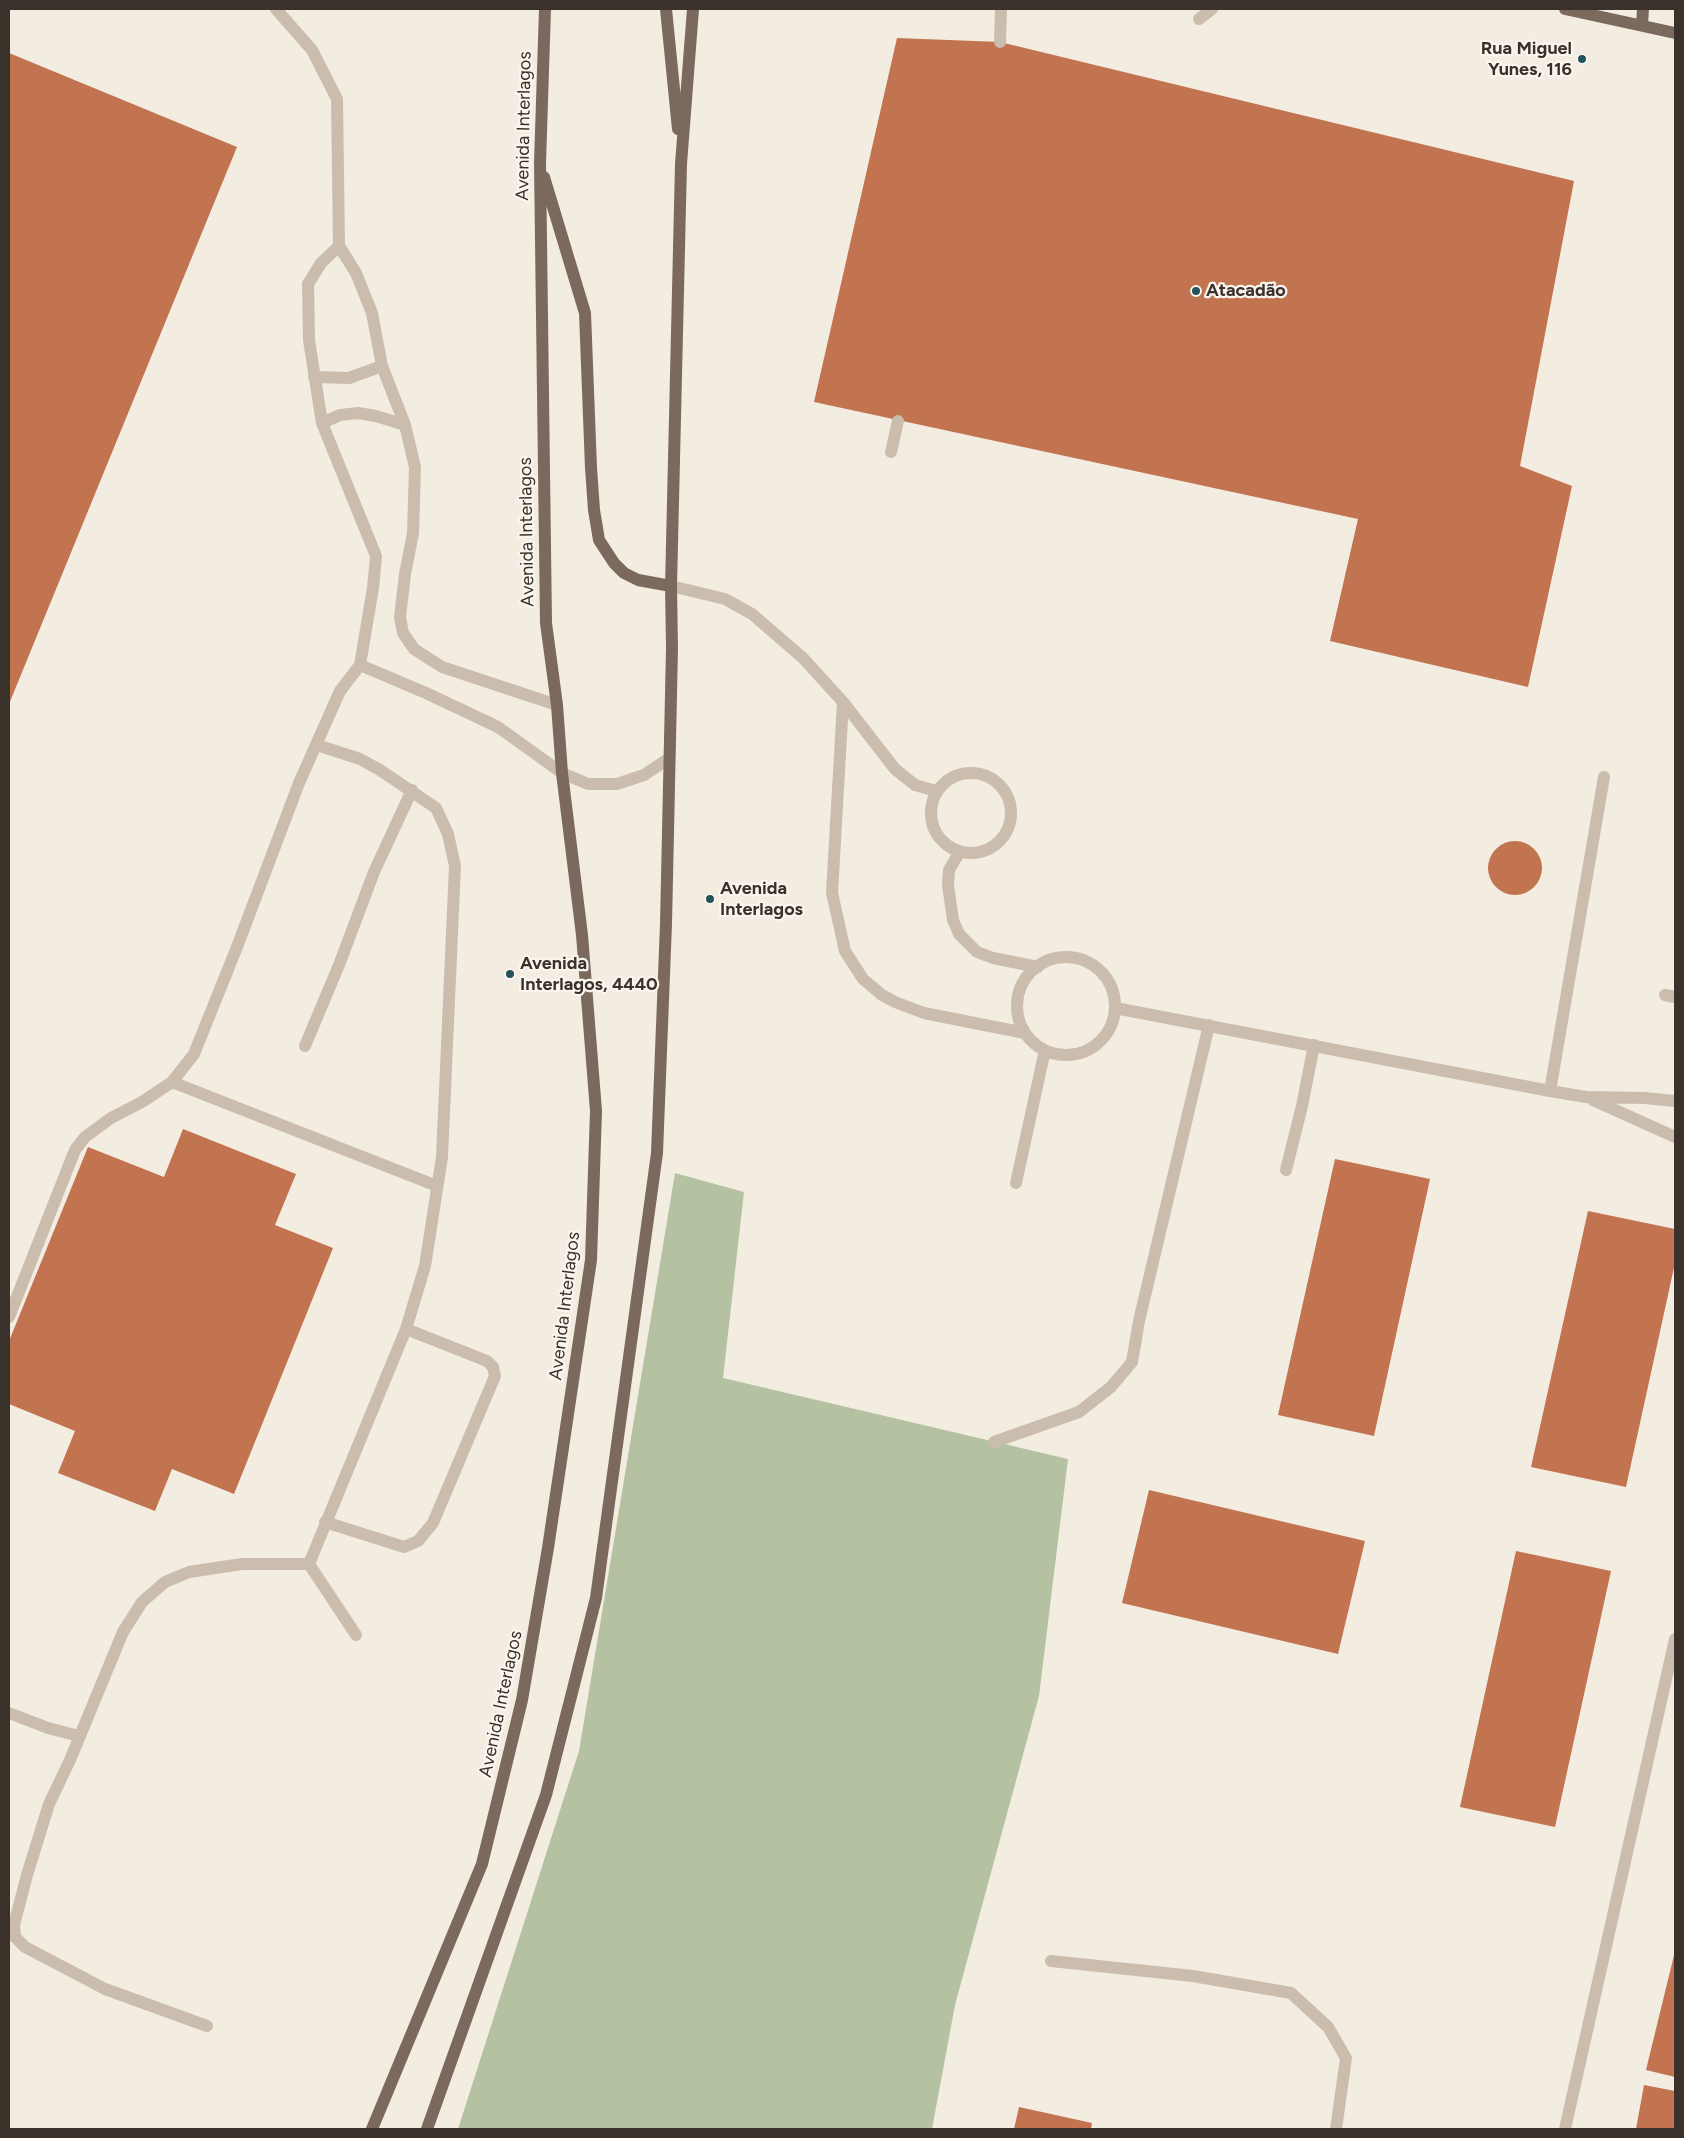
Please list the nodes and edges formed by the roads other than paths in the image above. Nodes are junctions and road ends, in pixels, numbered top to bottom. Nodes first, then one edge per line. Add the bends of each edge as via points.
1 (276, 9) edge
2 (545, 9) edge
3 (666, 9) edge
4 (693, 9) edge
5 (1001, 9) edge
6 (1212, 9) edge
7 (1565, 9) edge
8 (1643, 9) edge
9 (1199, 19) dead end
10 (1642, 25) junction
11 (1675, 33) edge
12 (1000, 42) dead end
13 (540, 163) junction
14 (681, 164) junction
15 (339, 246) junction
16 (382, 366) junction
17 (314, 377) junction
18 (898, 421) dead end
19 (322, 423) junction
20 (405, 425) junction
21 (891, 452) dead end
22 (671, 586) junction
23 (360, 665) junction
24 (843, 702) junction
25 (557, 705) junction
26 (317, 745) junction
27 (668, 759) junction
28 (562, 773) junction
29 (1604, 778) dead end
30 (412, 790) junction
31 (936, 791) junction
32 (959, 853) junction
33 (1038, 967) junction
34 (1115, 1008) junction
35 (1209, 1025) junction
36 (1025, 1033) junction
37 (1314, 1044) junction
38 (305, 1046) dead end
39 (1045, 1050) junction
40 (172, 1082) junction
41 (1550, 1091) junction
42 (1586, 1097) junction
43 (1675, 1101) edge
44 (1675, 1137) edge
45 (1286, 1170) dead end
46 (1016, 1183) dead end
47 (438, 1186) junction
48 (9, 1317) edge
49 (406, 1329) junction
50 (994, 1442) dead end
51 (326, 1522) junction
52 (308, 1564) junction
53 (356, 1635) dead end
54 (1675, 1639) edge
55 (9, 1714) edge
56 (79, 1736) junction
57 (1051, 1961) dead end
58 (207, 2026) dead end
59 (372, 2129) edge
60 (427, 2129) edge
61 (1336, 2129) edge
62 (1565, 2129) edge

1 - 15 lane via 312,50 337,99
2 - 13 main road, Avenida Interlagos
3 - 14 main road
4 - 14 main road
5 - 12 lane
6 - 9 lane
7 - 10 main road
8 - 10 main road
10 - 11 main road
13 - 22 main road via 584,313 592,485 599,540 624,573 638,580
13 - 25 main road, Avenida Interlagos via 546,622
14 - 22 main road
15 - 16 lane via 356,273 372,313
15 - 17 lane via 321,263 308,284 309,340
16 - 17 lane via 349,378
16 - 20 lane
17 - 19 lane
18 - 21 lane
19 - 20 lane via 340,415 358,413
19 - 23 lane via 376,556
20 - 25 lane via 415,467 413,533 400,617 403,633 414,649 442,667
22 - 24 lane via 725,599 752,614 803,658
22 - 27 main road
23 - 26 lane via 340,691
23 - 28 lane via 498,727
24 - 31 lane via 895,769 915,785
24 - 36 lane via 832,893 844,951 863,979 895,1002 924,1013
25 - 28 main road, Avenida Interlagos
26 - 30 lane via 360,759
26 - 40 lane via 299,783 194,1054
27 - 28 lane via 644,775 617,784 588,784
27 - 60 main road via 666,924 657,1153 596,1598 546,1795
28 - 59 main road, Avenida Interlagos via 583,944 596,1111 591,1260 522,1700 482,1864
29 - 41 lane
30 - 38 lane via 374,872
30 - 47 lane via 436,808 448,834 455,866
31 - 32 lane via 931,810 932,824 942,842
31 - 32 lane via 948,779 975,773 1000,784 1008,796 1010,823 1005,836 982,852
32 - 33 lane via 949,870 948,885 953,920 959,934 977,952
33 - 34 lane via 1067,957 1096,967 1114,992
33 - 36 lane via 1020,988 1016,1005
34 - 35 lane
34 - 39 lane via 1113,1023 1094,1048 1078,1054 1061,1055
35 - 37 lane
35 - 50 lane via 1132,1362 1111,1386 1079,1412
36 - 39 lane
37 - 41 lane
37 - 45 lane
39 - 46 lane
40 - 47 lane
40 - 48 lane via 111,1118 85,1137 75,1150
41 - 42 lane
42 - 43 lane
42 - 44 lane
47 - 49 lane via 425,1266
49 - 51 lane
49 - 51 lane via 487,1361 495,1376 433,1523 418,1541 404,1547
51 - 52 lane
52 - 53 lane
52 - 56 lane via 242,1564 189,1572 165,1582 142,1602 124,1632
54 - 62 lane
55 - 56 lane
56 - 58 lane via 49,1804 14,1925 15,1937 25,1947 105,1989
57 - 61 lane via 1194,1976 1291,1993 1328,2027 1346,2058

